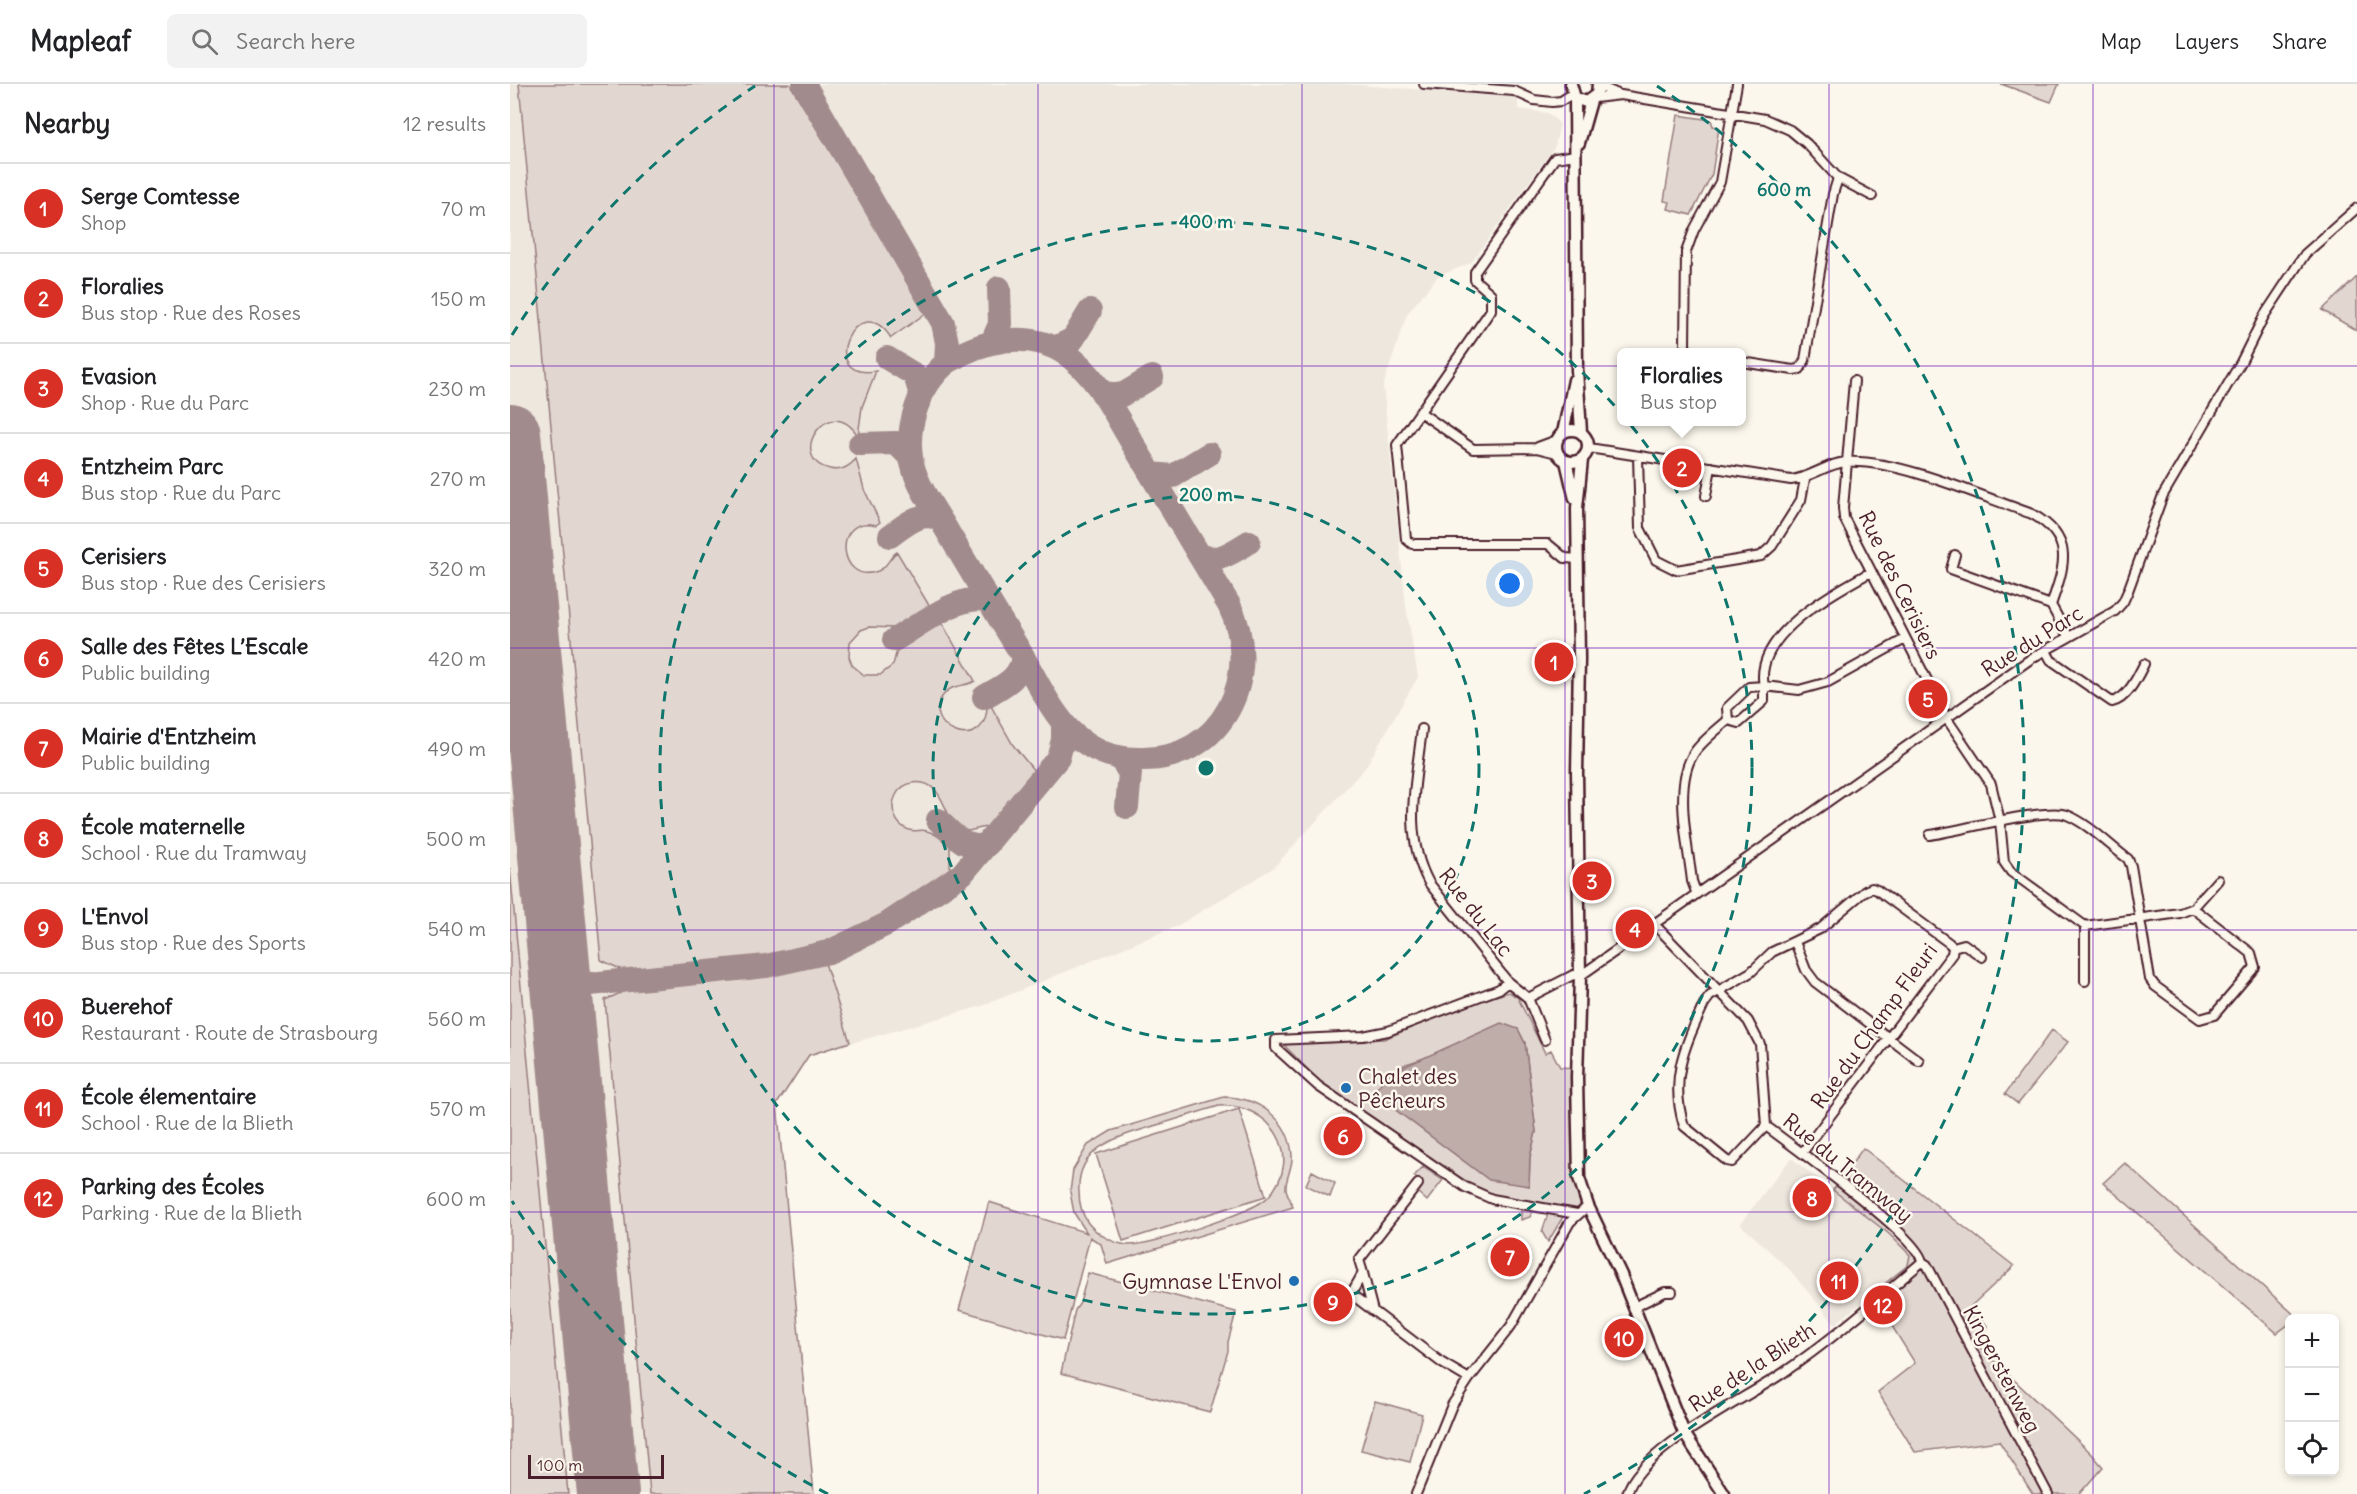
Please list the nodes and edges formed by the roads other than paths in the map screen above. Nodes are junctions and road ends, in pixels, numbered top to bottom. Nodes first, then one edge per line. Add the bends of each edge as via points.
1 (1424, 84) edge
2 (1737, 84) edge
3 (1599, 85) edge
4 (1572, 92) edge
5 (1621, 95) junction
6 (1593, 99) junction
7 (1732, 113) junction
8 (1576, 155) junction
9 (1838, 178) junction
10 (1872, 196) dead end
11 (2357, 208) edge
12 (1686, 348) edge
13 (1746, 363) edge
14 (1577, 370) junction
15 (1854, 381) dead end
16 (1420, 412) junction
17 (1581, 432) junction
18 (1560, 437) junction
19 (1537, 448) junction
20 (1588, 448) junction
21 (1557, 453) junction
22 (1638, 456) junction
23 (1582, 460) junction
24 (1566, 461) junction
25 (1846, 462) junction
26 (1711, 468) junction
27 (1805, 478) junction
28 (1706, 496) dead end
29 (1577, 508) junction
30 (1955, 555) dead end
31 (1578, 560) junction
32 (1871, 572) junction
33 (2052, 605) junction
34 (2068, 636) junction
35 (1905, 639) junction
36 (2046, 651) junction
37 (2144, 664) dead end
38 (1764, 686) junction
39 (1947, 719) junction
40 (1728, 720) junction
41 (1422, 729) dead end
42 (2000, 821) junction
43 (1930, 835) dead end
44 (2218, 880) dead end
45 (1696, 892) junction
46 (2193, 908) junction
47 (2138, 918) junction
48 (1653, 923) junction
49 (2085, 926) junction
50 (1795, 942) junction
51 (1953, 947) junction
52 (1982, 957) dead end
53 (1580, 976) junction
54 (2085, 981) dead end
55 (1508, 982) junction
56 (1717, 991) junction
57 (1528, 998) junction
58 (1889, 1038) junction
59 (1545, 1040) dead end
60 (1919, 1061) dead end
61 (1766, 1126) junction
62 (1802, 1153) junction
63 (1418, 1184) dead end
64 (1587, 1206) junction
65 (1577, 1214) junction
66 (1922, 1262) junction
67 (1363, 1273) junction
68 (1672, 1292) dead end
69 (1634, 1307) junction
70 (1373, 1311) junction
71 (1469, 1378) junction
72 (1684, 1433) junction
73 (1416, 1494) edge
74 (1626, 1494) edge
75 (1724, 1494) edge
76 (2048, 1494) edge

1 - 4 street via 1514,91 1534,100 1552,102 1561,101
2 - 7 street
3 - 5 street
3 - 6 main road
4 - 6 main road via 1582,102
4 - 8 main road
5 - 6 street
5 - 7 street
6 - 8 main road
7 - 9 street via 1765,119 1790,130
7 - 12 street via 1720,182 1686,252
8 - 14 main road
8 - 16 street via 1555,158 1475,272 1475,280 1491,294 1491,310
9 - 10 street
9 - 13 street via 1805,360 1800,369 1793,370
11 - 34 street, Rue du Parc via 2305,254 2264,316 2163,495 2123,602
14 - 17 main road
14 - 18 main road
15 - 25 street, Rue des Cerisiers
16 - 19 street via 1473,449
16 - 31 street via 1397,445 1406,539 1412,544 1548,544 1565,558
17 - 18 main road via 1572,429
17 - 20 main road via 1588,440
18 - 19 street
18 - 21 main road
19 - 21 street
20 - 22 street
20 - 23 main road
21 - 24 main road
22 - 26 street
22 - 27 street via 1640,528 1656,560 1676,570 1761,556 1772,546 1801,500
23 - 24 main road
23 - 29 main road
24 - 29 main road
25 - 27 street
25 - 32 street, Rue des Cerisiers via 1844,518
25 - 33 street via 1903,470 2046,522 2064,549 2063,569
26 - 27 street via 1791,480
26 - 28 street
29 - 31 main road
30 - 33 street via 1952,569
31 - 53 main road
32 - 35 street, Rue des Cerisiers
32 - 38 street via 1821,600 1788,628 1761,673
33 - 34 street
34 - 36 street, Rue du Parc
35 - 38 street via 1828,681 1799,690
35 - 39 street, Rue des Cerisiers
36 - 37 street via 2051,660 2112,702 2125,694
36 - 39 street, Rue du Parc
38 - 40 street via 1749,687 1727,708
38 - 40 street via 1764,700 1756,708 1739,723
39 - 42 street, Rue des Cerisiers via 1990,784
39 - 45 street, Rue du Parc
40 - 45 street via 1694,752 1682,790
41 - 55 street, Rue du Lac via 1412,833 1419,866
42 - 43 street
42 - 47 street via 2053,813 2077,820 2128,859
42 - 49 street, Rue des Cerisiers via 2004,862 2011,872
44 - 46 street
45 - 48 street, Rue du Parc
46 - 47 street
46 - 47 street via 2251,953 2255,967 2214,1015 2200,1020 2154,986
47 - 49 street
48 - 53 street, Rue du Parc
48 - 56 street, Rue du Tramway
49 - 54 street
50 - 51 street, Rue du Champ Fleuri via 1820,929 1872,888
50 - 56 street, Rue du Champ Fleuri via 1772,952 1751,972
50 - 58 street via 1815,982
51 - 52 street, Rue du Champ Fleuri via 1964,944
51 - 58 street, Rue du Champ Fleuri via 1952,954
53 - 57 street via 1573,975
53 - 64 main road via 1577,1132 1579,1178
55 - 57 street, Rue du Lac
55 - 65 street via 1388,1031 1276,1040 1276,1048 1318,1086 1465,1187 1492,1199
56 - 61 street, Rue du Tramway via 1748,1021 1758,1038
56 - 61 street via 1704,1004 1680,1058 1684,1126 1732,1162
57 - 59 street, Rue du Lac
58 - 60 street
58 - 62 street, Rue du Champ Fleuri
61 - 62 street, Rue du Tramway
62 - 66 street, Rue du Tramway via 1889,1222 1915,1246
63 - 67 street via 1359,1260
64 - 65 street
64 - 69 main road
65 - 71 street via 1511,1326
66 - 72 street, Rue de la Blieth via 1782,1374
66 - 76 street, Kingerstenweg
67 - 70 street
67 - 70 street via 1351,1294
68 - 69 street
69 - 72 main road
70 - 71 street via 1442,1363
71 - 73 street via 1448,1414
72 - 74 street, Rue de la Blieth via 1632,1479
72 - 75 main road

